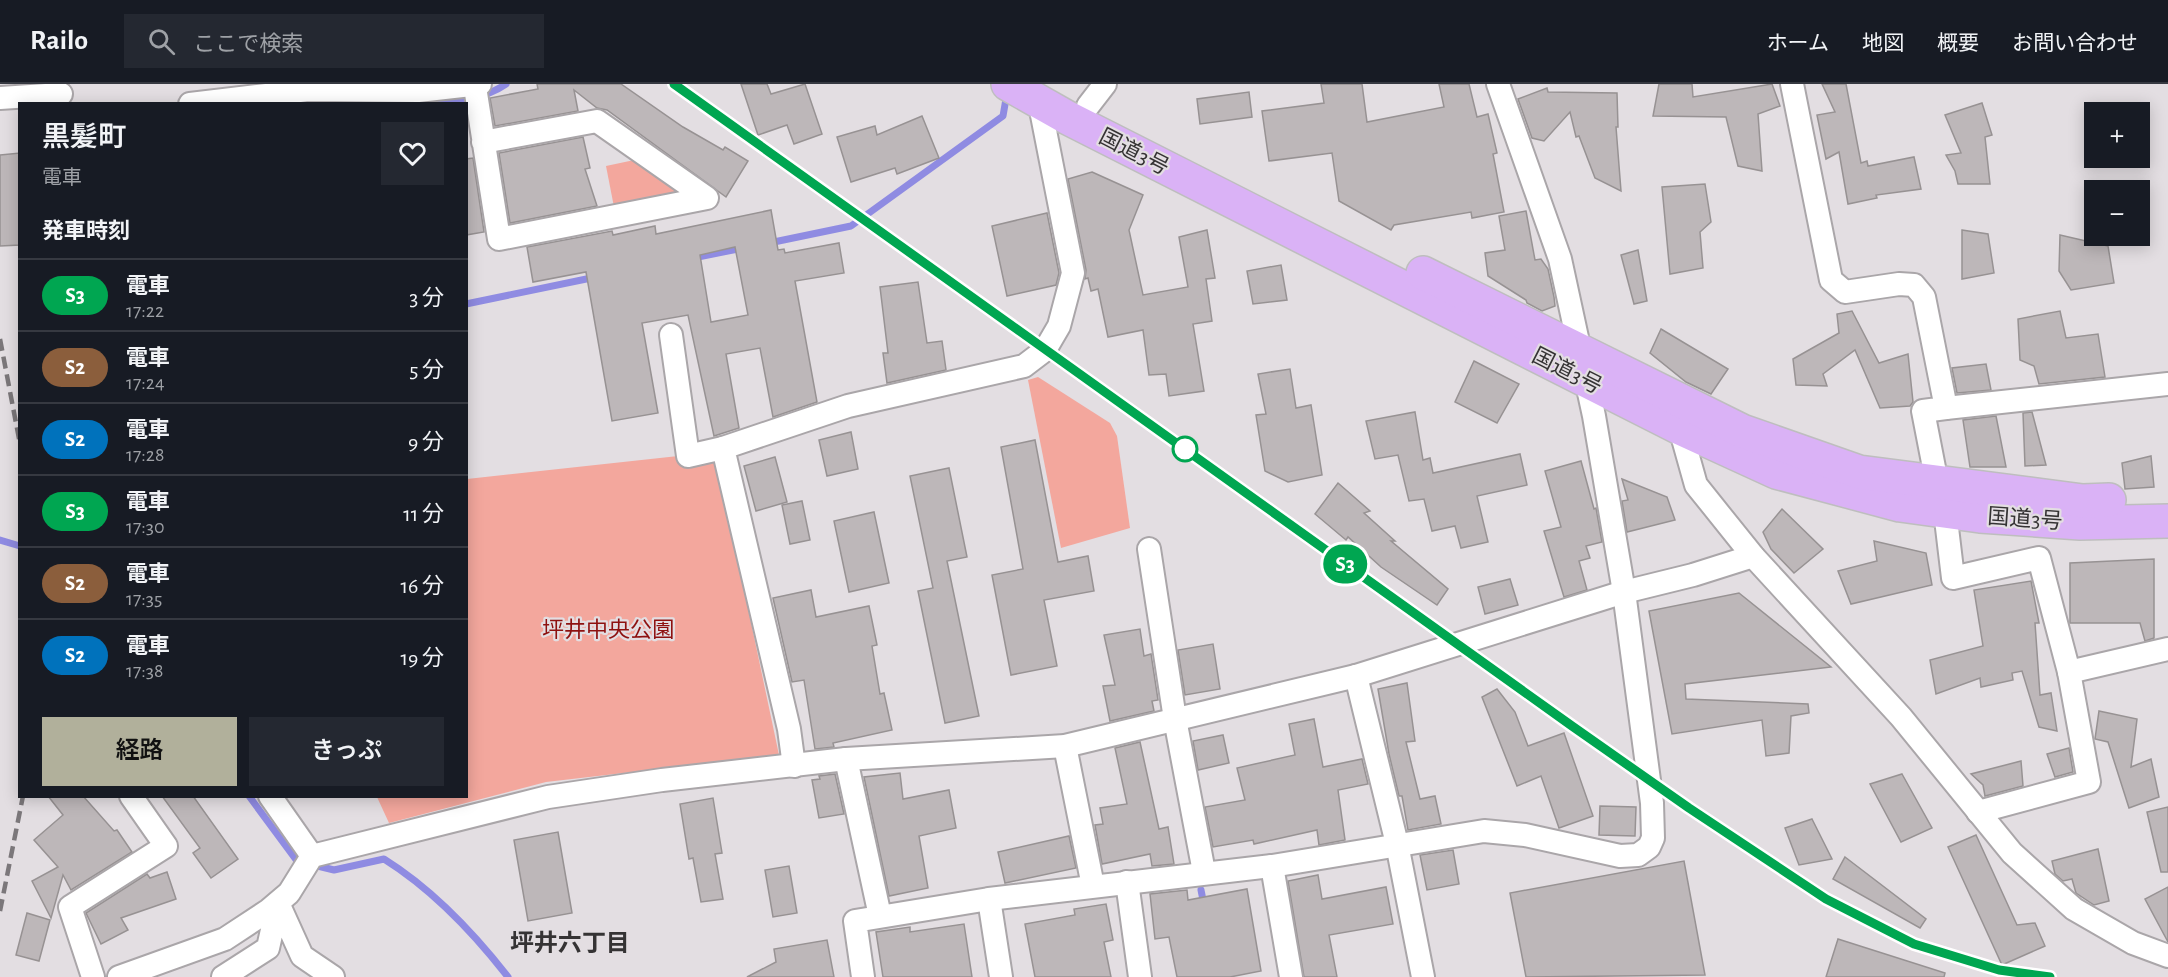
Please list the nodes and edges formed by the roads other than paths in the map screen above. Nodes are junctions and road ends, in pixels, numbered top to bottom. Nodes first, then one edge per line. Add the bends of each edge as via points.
1 (1008, 84) edge
2 (1498, 84) edge
3 (1792, 84) edge
4 (229, 91) edge
5 (477, 92) edge
6 (1044, 92) edge
7 (61, 94) edge
8 (1097, 95) edge
9 (0, 98) edge
10 (196, 102) edge
11 (483, 142) junction
12 (671, 335) dead end
13 (1581, 364) junction
14 (1635, 378) junction
15 (2168, 384) edge
16 (1946, 408) junction
17 (1680, 428) junction
18 (723, 448) junction
19 (1941, 497) junction
20 (2168, 498) edge
21 (2168, 521) edge
22 (1149, 549) dead end
23 (1753, 556) junction
24 (1624, 592) junction
25 (2168, 649) edge
26 (2069, 672) junction
27 (1356, 676) junction
28 (1175, 719) junction
29 (1065, 746) junction
30 (846, 759) junction
31 (794, 766) junction
32 (132, 798) edge
33 (271, 798) edge
34 (1978, 812) junction
35 (1397, 844) junction
36 (312, 856) junction
37 (1272, 866) junction
38 (1204, 872) junction
39 (1127, 882) junction
40 (1093, 886) junction
41 (284, 898) junction
42 (989, 899) junction
43 (880, 916) junction
44 (2168, 956) edge
45 (93, 977) edge
46 (119, 977) edge
47 (223, 977) edge
48 (333, 977) edge
49 (863, 977) edge
50 (1001, 977) edge
51 (1140, 977) edge
52 (1291, 977) edge
53 (1423, 977) edge

1 - 6 highway, 国道3号
2 - 13 street via 1560,259
3 - 16 street via 1831,280 1845,292 1914,285 1924,297
4 - 5 street
4 - 10 street
5 - 11 street
6 - 8 highway, 国道3号
6 - 13 highway, 国道3号 via 1068,118
6 - 18 street via 1073,273 1059,326 1045,350 1024,366 848,406
7 - 9 street
8 - 13 highway, 国道3号
11 - 11 street via 499,239 707,198 597,121
12 - 18 street via 688,456
13 - 14 highway, 国道3号
13 - 17 highway, 国道3号
13 - 24 street via 1594,416
14 - 17 street
14 - 19 highway, 国道3号 via 1742,431
15 - 16 street
16 - 19 street via 1923,411
17 - 19 highway, 国道3号 via 1776,472 1900,505
17 - 23 street via 1696,485
18 - 31 street via 789,729
19 - 20 highway, 国道3号 via 2083,501
19 - 21 highway, 国道3号 via 1980,516 2080,523
19 - 26 street via 1953,578 2039,558
22 - 28 street
23 - 24 street via 1693,576
23 - 34 street via 1901,717
24 - 27 street
24 - 35 street via 1652,803 1653,838 1649,847 1638,855 1620,856 1525,835 1484,831
25 - 26 street
26 - 34 street via 2089,782
27 - 28 street
27 - 35 street
28 - 29 street
28 - 38 street
29 - 30 street
29 - 40 street
30 - 31 street
30 - 43 street
31 - 36 street via 548,797
32 - 45 street via 166,846 70,907
33 - 36 street
34 - 44 street via 2012,853 2074,909 2133,943
35 - 37 street
35 - 53 street
36 - 41 street
37 - 38 street
37 - 52 street
38 - 39 street
39 - 40 street
39 - 51 street
40 - 42 street
41 - 46 street via 225,939
41 - 47 street via 268,948
41 - 48 street via 302,956
42 - 43 street
42 - 50 street
43 - 49 street via 855,921

